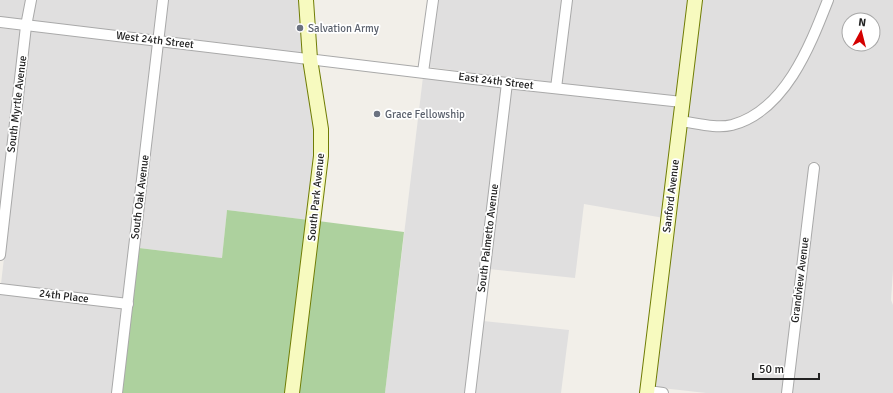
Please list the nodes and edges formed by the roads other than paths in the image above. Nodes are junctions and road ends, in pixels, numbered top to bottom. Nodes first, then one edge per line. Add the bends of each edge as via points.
1 (31, 0) edge
2 (163, 0) edge
3 (306, 0) edge
4 (433, 0) edge
5 (567, 0) edge
6 (695, 0) edge
7 (828, 0) edge
8 (0, 22) edge
9 (26, 26) junction
10 (159, 41) junction
11 (310, 59) junction
12 (423, 72) junction
13 (507, 83) junction
14 (556, 88) junction
15 (682, 102) junction
16 (680, 122) junction
17 (814, 168) dead end
18 (0, 255) edge
19 (0, 289) edge
20 (128, 304) junction
21 (647, 392) edge
22 (117, 393) edge
23 (292, 393) edge
24 (470, 393) edge
25 (663, 393) edge
26 (787, 393) edge

1 - 9 street, South Myrtle Avenue
2 - 10 street, South Oak Avenue
3 - 11 street, South Park Avenue
4 - 12 street
5 - 14 street
6 - 15 street, Sanford Avenue
7 - 16 street via 797,69 771,102 757,113 731,126
8 - 9 street, West 24th Street
9 - 10 street, West 24th Street
9 - 18 street, South Myrtle Avenue
10 - 11 street, West 24th Street
10 - 20 street, South Oak Avenue
11 - 12 street, East 24th Street
11 - 23 street, South Park Avenue via 321,129 320,156
12 - 13 street, East 24th Street
13 - 14 street, East 24th Street
13 - 24 street, South Palmetto Avenue
14 - 15 street, East 24th Street
15 - 16 street, Sanford Avenue
16 - 21 street, Sanford Avenue
17 - 26 street, Grandview Avenue
19 - 20 street, 24th Place
20 - 22 street, South Oak Avenue
21 - 25 street

